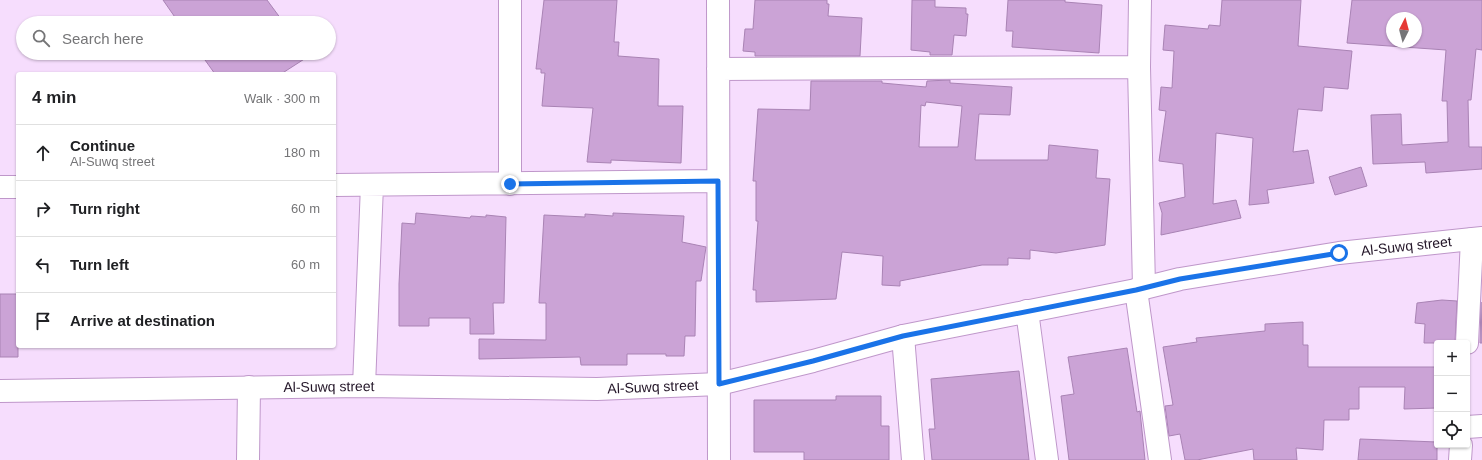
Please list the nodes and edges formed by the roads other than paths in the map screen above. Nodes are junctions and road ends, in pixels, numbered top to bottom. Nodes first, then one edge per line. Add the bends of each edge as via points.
1 (510, 0) edge
2 (718, 0) edge
3 (1140, 0) edge
4 (1139, 67) junction
5 (718, 70) junction
6 (718, 181) junction
7 (510, 184) junction
8 (336, 185) edge
9 (372, 185) junction
10 (0, 187) edge
11 (16, 187) edge
12 (1477, 239) edge
13 (1140, 288) junction
14 (1027, 311) junction
15 (903, 336) junction
16 (1466, 340) edge
17 (719, 384) junction
18 (364, 386) junction
19 (248, 387) junction
20 (0, 391) edge
21 (1482, 426) edge
22 (1470, 427) edge
23 (1461, 448) edge
24 (248, 460) edge
25 (719, 460) edge
26 (913, 460) edge
27 (1047, 460) edge
28 (1160, 460) edge
29 (1460, 460) edge

1 - 7 street
2 - 5 street
3 - 4 street
4 - 5 street
4 - 13 street
5 - 6 street
6 - 7 street
6 - 17 street
7 - 9 street
8 - 9 street
9 - 18 street
10 - 11 street
12 - 13 street, Al-Suwq street via 1339,253
12 - 16 street
13 - 14 street, Al-Suwq street
13 - 28 street
14 - 15 street, Al-Suwq street
14 - 27 street
15 - 17 street, Al-Suwq street
15 - 26 street
17 - 18 street, Al-Suwq street via 597,389
17 - 25 street
18 - 19 street, Al-Suwq street
19 - 20 street, Al-Suwq street
19 - 24 street
21 - 22 street
23 - 29 street

